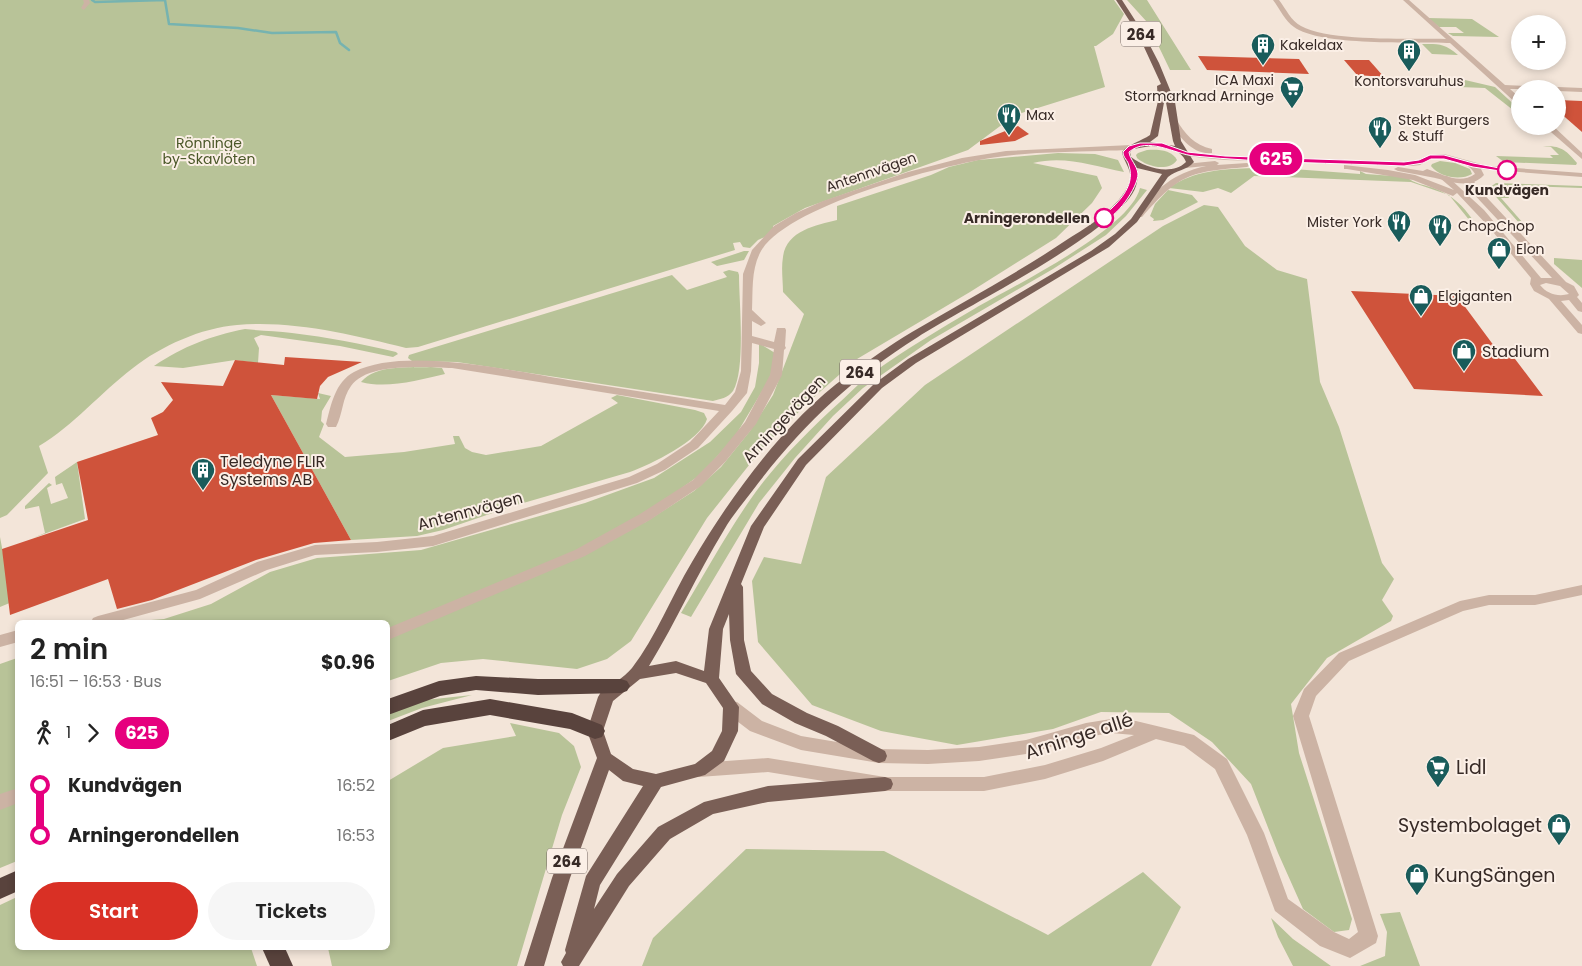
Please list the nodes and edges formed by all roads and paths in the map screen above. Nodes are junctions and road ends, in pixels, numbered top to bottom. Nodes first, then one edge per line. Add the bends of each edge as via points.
1 (86, 0) edge
2 (1119, 0) edge
3 (1276, 0) edge
4 (1406, 0) edge
5 (84, 8) dead end
6 (1452, 41) junction
7 (1159, 70) junction
8 (1503, 87) junction
9 (1511, 87) edge
10 (1566, 89) edge
11 (1582, 90) edge
12 (1511, 94) edge
13 (1173, 121) junction
14 (1558, 135) edge
15 (1140, 144) junction
16 (1131, 147) junction
17 (1071, 150) junction
18 (1184, 153) junction
19 (1582, 157) edge
20 (1263, 158) junction
21 (1129, 160) junction
22 (1420, 162) junction
23 (1252, 164) junction
24 (1473, 165) junction
25 (1188, 166) junction
26 (1347, 167) junction
27 (1170, 171) junction
28 (1434, 175) junction
29 (1480, 175) junction
30 (1582, 176) edge
31 (1444, 178) junction
32 (1470, 180) junction
33 (1582, 181) edge
34 (1478, 210) junction
35 (1137, 217) junction
36 (1537, 282) junction
37 (1563, 284) junction
38 (1552, 296) junction
39 (1572, 297) junction
40 (1582, 309) edge
41 (747, 312) junction
42 (761, 323) dead end
43 (781, 330) dead end
44 (1582, 330) edge
45 (746, 338) junction
46 (781, 348) junction
47 (728, 409) junction
48 (332, 424) dead end
49 (736, 582) junction
50 (1582, 590) edge
51 (105, 620) edge
52 (390, 633) edge
53 (15, 637) edge
54 (0, 641) edge
55 (636, 674) junction
56 (711, 679) junction
57 (621, 686) junction
58 (390, 705) edge
59 (731, 707) junction
60 (595, 731) junction
61 (390, 732) edge
62 (1155, 732) junction
63 (879, 756) junction
64 (605, 758) junction
65 (699, 770) junction
66 (656, 781) junction
67 (885, 784) junction
68 (15, 796) edge
69 (0, 802) edge
70 (15, 882) edge
71 (0, 889) edge
72 (274, 950) edge
73 (571, 964) edge
74 (282, 966) edge
75 (534, 966) edge

1 - 5 street
2 - 7 main road, 264 via 1142,34
3 - 6 street via 1298,27 1313,33
4 - 6 street
6 - 8 street
7 - 13 main road, 264 via 1171,102
7 - 15 main road, 264 via 1160,118 1154,136
8 - 9 street
8 - 12 street
10 - 11 street
13 - 18 main road, 264 via 1177,141
13 - 20 street via 1184,139 1193,146 1207,151
14 - 19 street
15 - 16 main road, 264
15 - 18 main road, 264 via 1162,145
16 - 17 street, Antennvägen
16 - 21 main road, 264 via 1126,152
17 - 21 street, Antennvägen
17 - 41 street, Antennvägen via 1006,153 962,160 911,174 799,215 777,228 758,250 748,274
18 - 20 street
18 - 25 main road, 264 via 1190,162
20 - 22 street
21 - 27 main road via 1149,169
21 - 55 main road, Arningevägen / 264 via 1134,174 1132,187 1110,214 1045,259 914,334 849,380 818,407 776,451 720,525
22 - 24 street via 1430,157 1444,157
22 - 28 street via 1422,168
23 - 25 street
23 - 26 street
23 - 35 street via 1210,169 1182,177 1170,183
24 - 29 street
24 - 30 street
25 - 27 main road
26 - 28 street
26 - 34 street via 1424,179 1459,196
27 - 35 main road, 264 via 1158,182
28 - 31 street
29 - 32 street
29 - 33 street
31 - 32 street
31 - 34 street
32 - 37 street via 1472,187
34 - 36 street
35 - 49 main road, 264 via 1094,253 912,361 878,386 802,462 758,526
36 - 37 street
36 - 38 street via 1537,288
37 - 39 street via 1574,292
38 - 39 street
38 - 44 street
39 - 40 street
41 - 42 street
41 - 45 street, Antennvägen
43 - 46 street
45 - 46 street
45 - 47 street, Antennvägen via 746,371 741,393
46 - 52 street via 776,375 750,424 697,483 580,553
47 - 48 street via 452,365 415,364 382,368 350,380 341,392
47 - 51 street, Antennvägen via 694,445 662,466 625,483 433,541 315,550 262,566 200,594
49 - 56 main road, 264 via 716,629
49 - 63 main road via 737,640 744,674 767,699
50 - 62 street via 1535,600 1489,600 1460,606 1344,657 1309,693 1301,716 1369,936 1350,949 1327,939 1281,905 1255,833 1221,764 1188,740
53 - 54 street
55 - 56 main road, Arningevägen / 264 via 676,666
55 - 57 main road, Arningevägen / 264
56 - 59 main road
57 - 58 highway via 538,687 476,683 439,690
57 - 60 main road, Arningevägen / 264 via 606,697
59 - 63 street, Arninge allé via 756,726 801,743
59 - 65 main road via 730,731 718,756
60 - 61 highway via 572,721 490,706 423,718
60 - 64 main road
62 - 63 street, Arninge allé via 1111,726 1026,748 928,757
62 - 67 street, Arninge allé via 1102,754 1045,772 984,784
64 - 66 main road via 628,776
64 - 75 main road, 264 via 560,878
65 - 66 main road
65 - 67 street, Arninge allé via 768,765
66 - 73 main road, 264 via 592,882
67 - 73 main road via 749,798 710,807 664,833 623,880
68 - 69 street
70 - 71 highway
72 - 74 highway

